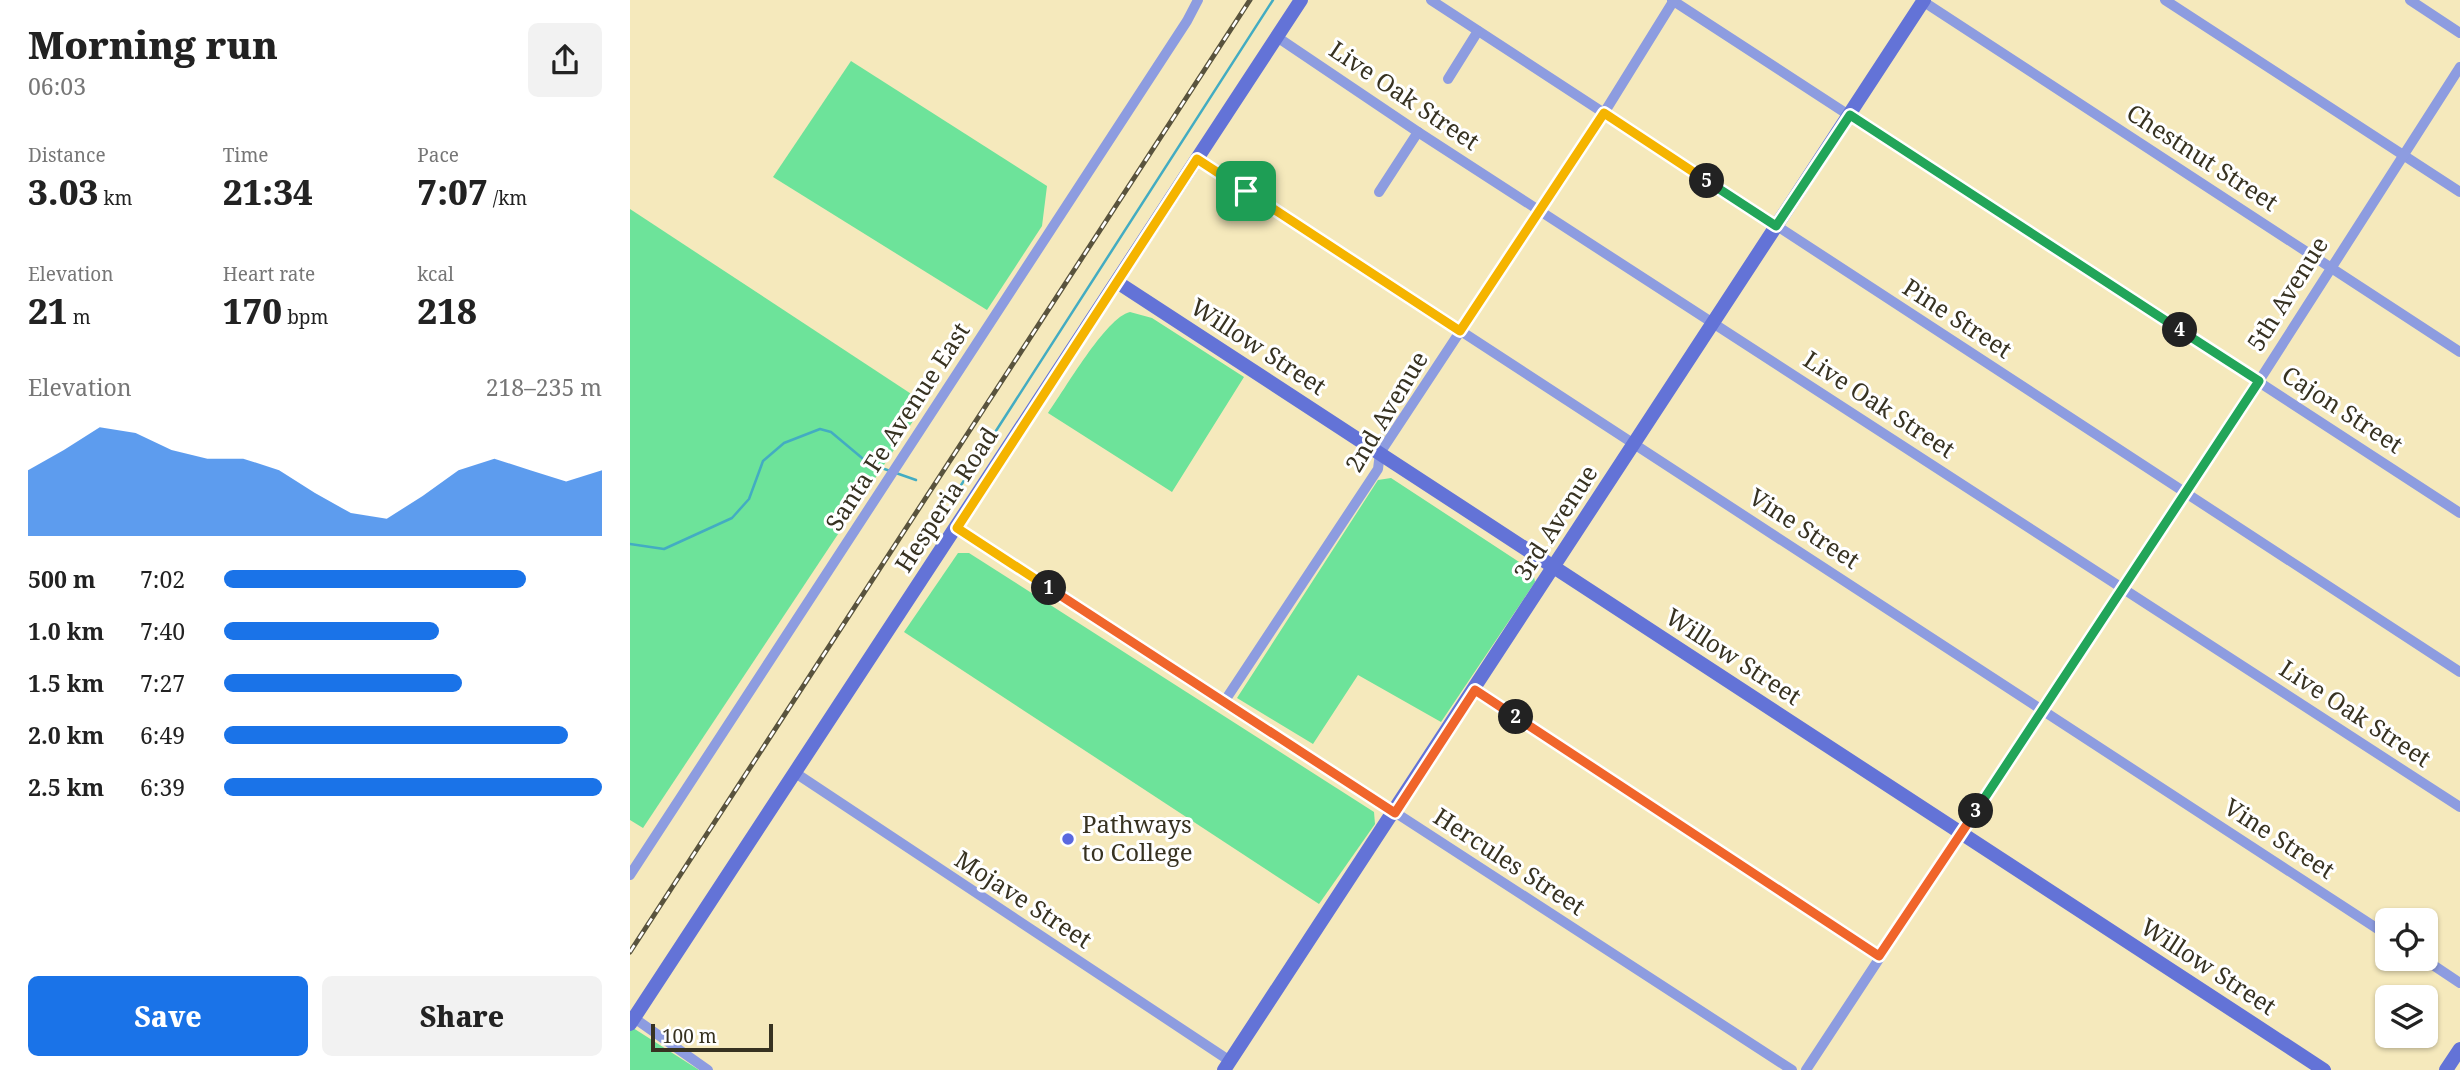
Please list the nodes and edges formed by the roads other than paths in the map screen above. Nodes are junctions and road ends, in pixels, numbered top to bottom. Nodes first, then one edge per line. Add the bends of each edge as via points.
1 (1198, 0) edge
2 (1301, 0) edge
3 (1432, 0) edge
4 (1673, 0) edge
5 (1923, 0) edge
6 (2165, 0) edge
7 (2410, 0) edge
8 (1478, 31) junction
9 (2460, 33) edge
10 (1277, 37) junction
11 (2460, 67) edge
12 (1448, 79) dead end
13 (1604, 113) junction
14 (1850, 115) junction
15 (1418, 132) junction
16 (2403, 155) junction
17 (1197, 159) junction
18 (1379, 192) dead end
19 (2460, 192) edge
20 (1539, 210) junction
21 (1776, 226) junction
22 (2330, 267) junction
23 (1117, 282) junction
24 (1714, 323) junction
25 (1460, 331) junction
26 (2460, 352) edge
27 (2259, 381) junction
28 (1635, 444) junction
29 (1380, 453) junction
30 (2185, 492) junction
31 (2460, 513) edge
32 (957, 528) junction
33 (1555, 567) junction
34 (2121, 587) junction
35 (2460, 672) edge
36 (1475, 690) junction
37 (1224, 702) junction
38 (2042, 709) junction
39 (794, 772) junction
40 (2460, 807) edge
41 (1395, 813) junction
42 (1961, 833) junction
43 (630, 875) edge
44 (2375, 927) edge
45 (1879, 956) junction
46 (2438, 968) edge
47 (2460, 983) edge
48 (632, 1021) edge
49 (2460, 1049) edge
50 (1227, 1066) edge
51 (708, 1070) edge
52 (1792, 1070) edge
53 (1806, 1070) edge
54 (2324, 1070) edge
55 (2446, 1070) edge

1 - 43 street, Santa Fe Avenue East
2 - 10 street, Hesperia Road
3 - 8 street, Pine Street
4 - 13 street, 2nd Avenue
4 - 14 street, Cajon Street
5 - 14 street, 3rd Avenue
5 - 22 street, Chestnut Street
6 - 16 street
7 - 9 street
8 - 12 street
8 - 13 street, Pine Street
10 - 15 street, Live Oak Street
10 - 17 street, Hesperia Road
11 - 16 street, 5th Avenue
13 - 20 street, 2nd Avenue
13 - 21 street, Pine Street
14 - 21 street, 3rd Avenue
14 - 27 street, Cajon Street
15 - 18 street
15 - 20 street, Live Oak Street
16 - 19 street
16 - 22 street, 5th Avenue
17 - 23 street, Hesperia Road
17 - 25 street, Vine Street
20 - 24 street, Live Oak Street
20 - 25 street, 2nd Avenue
21 - 24 street, 3rd Avenue
21 - 30 street, Pine Street
22 - 26 street, Chestnut Street
22 - 27 street, 5th Avenue
23 - 29 street, Willow Street
23 - 32 street, Hesperia Road
24 - 28 street, 3rd Avenue
24 - 34 street, Live Oak Street
25 - 28 street, Vine Street
25 - 29 street, 2nd Avenue
27 - 30 street, 5th Avenue
27 - 31 street, Cajon Street
28 - 33 street, 3rd Avenue
28 - 38 street, Vine Street
29 - 33 street, Willow Street
29 - 37 street, 2nd Avenue via 1378,469
30 - 34 street, 5th Avenue
30 - 35 street, Pine Street
32 - 37 street, Hercules Street
32 - 39 street, Hesperia Road
33 - 36 street, 3rd Avenue
33 - 42 street, Willow Street
34 - 38 street, 5th Avenue
34 - 40 street, Live Oak Street
36 - 41 street, 3rd Avenue
36 - 45 street
37 - 41 street, Hercules Street
38 - 42 street, 5th Avenue
38 - 44 street, Vine Street
39 - 48 street, Hesperia Road
39 - 50 street, Mojave Street
41 - 50 street, 3rd Avenue
41 - 52 street, Hercules Street
42 - 45 street, 5th Avenue
42 - 54 street, Willow Street
45 - 53 street, 5th Avenue
46 - 47 street
48 - 51 street
49 - 55 street

